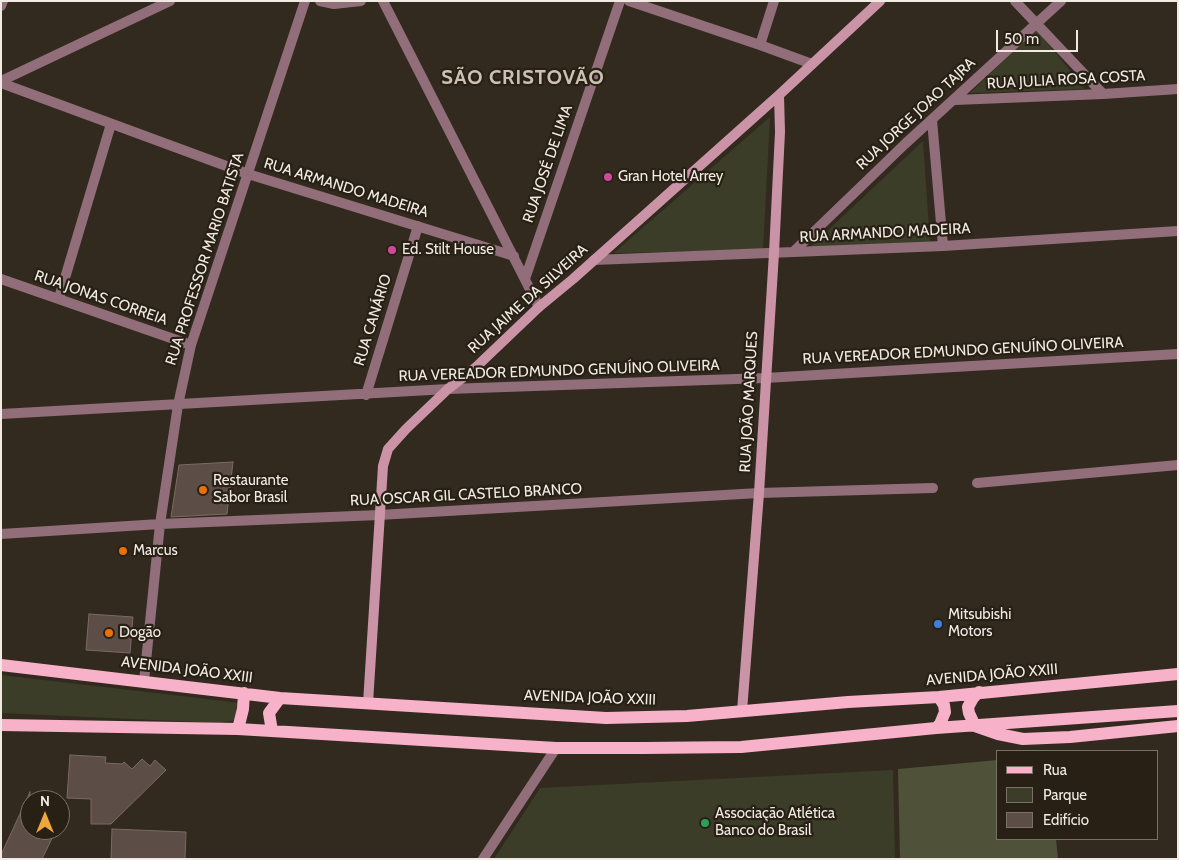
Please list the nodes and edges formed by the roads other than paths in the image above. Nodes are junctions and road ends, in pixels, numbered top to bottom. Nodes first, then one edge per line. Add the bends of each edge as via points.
1 (3, 1) edge
2 (170, 1) edge
3 (305, 1) edge
4 (320, 1) edge
5 (361, 1) edge
6 (382, 1) edge
7 (620, 1) edge
8 (630, 1) edge
9 (774, 1) edge
10 (880, 1) edge
11 (1015, 1) edge
12 (1061, 1) edge
13 (1, 6) edge
14 (1036, 23) junction
15 (760, 45) junction
16 (812, 64) junction
17 (1, 82) edge
18 (1178, 89) edge
19 (1103, 94) junction
20 (779, 95) junction
21 (955, 100) junction
22 (932, 120) junction
23 (112, 124) junction
24 (248, 174) junction
25 (418, 226) junction
26 (1178, 231) edge
27 (943, 246) junction
28 (794, 252) junction
29 (774, 253) junction
30 (514, 256) junction
31 (594, 260) junction
32 (1, 279) edge
33 (524, 279) junction
34 (59, 298) junction
35 (539, 307) junction
36 (191, 345) junction
37 (1178, 354) edge
38 (765, 378) junction
39 (448, 389) junction
40 (366, 395) junction
41 (178, 405) junction
42 (1, 414) edge
43 (1178, 465) edge
44 (977, 483) dead end
45 (933, 488) dead end
46 (759, 493) junction
47 (379, 515) junction
48 (160, 524) junction
49 (1, 534) edge
50 (1, 664) edge
51 (1178, 674) edge
52 (144, 681) junction
53 (979, 692) junction
54 (244, 693) junction
55 (940, 697) junction
56 (280, 698) junction
57 (368, 703) junction
58 (742, 711) junction
59 (1178, 711) edge
60 (1, 725) edge
61 (975, 726) junction
62 (1178, 726) edge
63 (936, 728) junction
64 (238, 729) junction
65 (272, 731) junction
66 (556, 748) junction
67 (483, 859) edge

1 - 13 street
2 - 17 street
3 - 24 street, RUA PROFESSOR MARIO BATISTA
4 - 5 street via 334,4
6 - 30 street
7 - 33 street, RUA JOSÉ DE LIMA
8 - 15 street
9 - 15 street
10 - 16 street, RUA JAIME DA SILVEIRA
11 - 14 street
12 - 14 street, RUA JORGE JOAO TAJRA
14 - 19 street
14 - 21 street, RUA JORGE JOAO TAJRA
15 - 16 street
16 - 20 street, RUA JAIME DA SILVEIRA
17 - 23 street, RUA ARMANDO MADEIRA
18 - 19 street, RUA JULIA ROSA COSTA
19 - 21 street, RUA JULIA ROSA COSTA
20 - 29 street, RUA JOÃO MARQUES
20 - 31 street, RUA JAIME DA SILVEIRA
21 - 22 street, RUA JORGE JOAO TAJRA
22 - 27 street
22 - 28 street, RUA JORGE JOAO TAJRA
23 - 24 street, RUA ARMANDO MADEIRA
23 - 34 street
24 - 25 street, RUA ARMANDO MADEIRA
24 - 36 street, RUA PROFESSOR MARIO BATISTA
25 - 30 street, RUA ARMANDO MADEIRA
25 - 40 street, RUA CANÁRIO
26 - 27 street, RUA ARMANDO MADEIRA
27 - 28 street, RUA ARMANDO MADEIRA
28 - 29 street, RUA ARMANDO MADEIRA
29 - 31 street, RUA ARMANDO MADEIRA
29 - 38 street, RUA JOÃO MARQUES
30 - 33 street
31 - 35 street, RUA JAIME DA SILVEIRA
32 - 34 street, RUA JONAS CORREIA
33 - 35 street
34 - 36 street, RUA JONAS CORREIA
35 - 39 street, RUA JAIME DA SILVEIRA
36 - 41 street, RUA PROFESSOR MARIO BATISTA
37 - 38 street, RUA VEREADOR EDMUNDO GENUÍNO OLIVEIRA
38 - 39 street, RUA VEREADOR EDMUNDO GENUÍNO OLIVEIRA
38 - 46 street, RUA JOÃO MARQUES
39 - 40 street, RUA VEREADOR EDMUNDO GENUÍNO OLIVEIRA
39 - 47 street, RUA JAIME DA SILVEIRA via 406,429 386,454
40 - 41 street, RUA VEREADOR EDMUNDO GENUÍNO OLIVEIRA
41 - 42 street, RUA VEREADOR EDMUNDO GENUÍNO OLIVEIRA
41 - 48 street, RUA PROFESSOR MARIO BATISTA
43 - 44 street
45 - 46 street, RUA OSCAR GIL CASTELO BRANCO
46 - 47 street, RUA OSCAR GIL CASTELO BRANCO
46 - 58 street, RUA JOÃO MARQUES
47 - 48 street, RUA OSCAR GIL CASTELO BRANCO
47 - 57 street, RUA JAIME DA SILVEIRA
48 - 49 street, RUA OSCAR GIL CASTELO BRANCO
48 - 52 street, RUA PROFESSOR MARIO BATISTA
50 - 52 main road, AVENIDA JOÃO XXIII
51 - 53 main road, AVENIDA JOÃO XXIII
52 - 54 main road, AVENIDA JOÃO XXIII
53 - 55 main road, AVENIDA JOÃO XXIII
53 - 61 main road via 968,707
54 - 56 main road, AVENIDA JOÃO XXIII
54 - 64 main road
55 - 58 main road, AVENIDA JOÃO XXIII
55 - 63 main road via 945,712
56 - 57 main road, AVENIDA JOÃO XXIII
56 - 65 main road via 269,713
57 - 58 main road, AVENIDA JOÃO XXIII via 606,718
59 - 61 main road
60 - 64 main road
61 - 62 main road via 998,734 1041,739
61 - 63 main road
63 - 66 main road via 740,746
64 - 65 main road
65 - 66 main road
66 - 67 street

